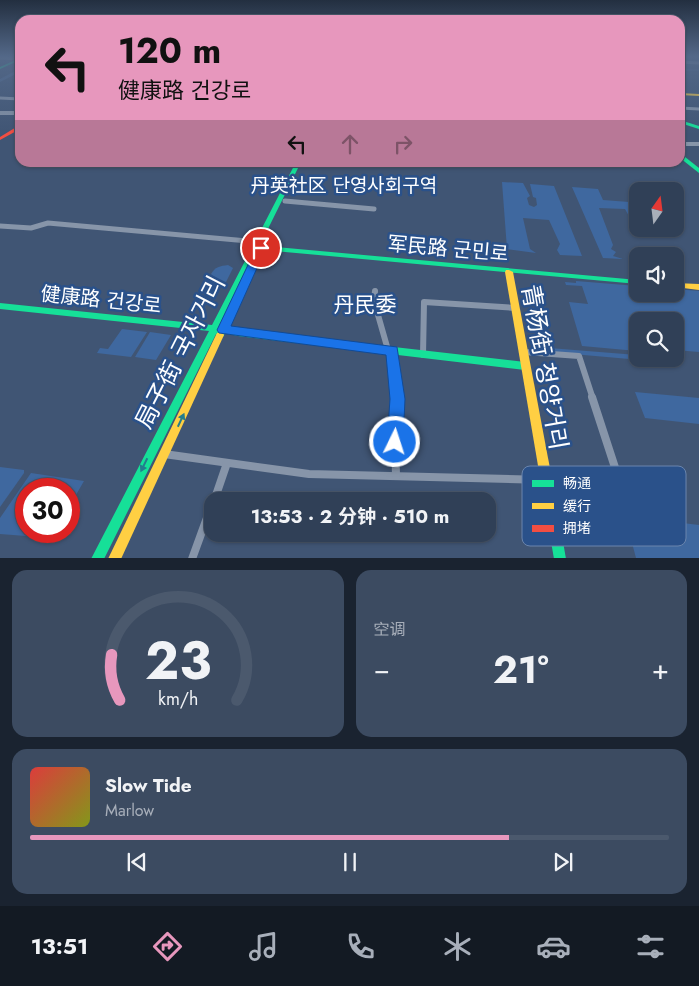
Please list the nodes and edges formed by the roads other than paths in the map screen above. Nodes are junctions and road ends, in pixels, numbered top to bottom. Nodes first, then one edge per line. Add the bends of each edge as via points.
1 (685, 94) edge
2 (699, 95) edge
3 (0, 98) edge
4 (15, 99) edge
5 (685, 108) edge
6 (699, 108) edge
7 (0, 112) edge
8 (15, 113) edge
9 (685, 123) edge
10 (699, 128) edge
11 (15, 129) edge
12 (0, 138) edge
13 (685, 144) edge
14 (699, 144) edge
15 (685, 153) edge
16 (685, 158) edge
17 (699, 165) edge
18 (297, 167) edge
19 (301, 167) edge
20 (699, 171) edge
21 (284, 201) junction
22 (374, 210) dead end
23 (0, 226) edge
24 (258, 246) junction
25 (509, 272) junction
26 (629, 281) edge
27 (684, 286) edge
28 (699, 287) edge
29 (375, 290) dead end
30 (0, 306) edge
31 (516, 308) junction
32 (213, 328) junction
33 (223, 330) junction
34 (390, 351) junction
35 (524, 352) junction
36 (423, 355) junction
37 (525, 366) junction
38 (164, 454) junction
39 (227, 463) junction
40 (543, 466) edge
41 (615, 466) edge
42 (396, 476) junction
43 (522, 479) edge
44 (217, 492) edge
45 (204, 527) edge
46 (97, 558) edge
47 (114, 558) edge
48 (192, 558) edge

1 - 2 street
3 - 4 street
5 - 6 street
7 - 8 street
9 - 10 street
11 - 12 street
13 - 14 street
15 - 17 street
16 - 20 street
18 - 24 street, 局子街 국자거리
19 - 21 street, 局子街 국자거리
21 - 22 street
21 - 24 street, 局子街 국자거리
23 - 24 street via 31,228 48,223
24 - 25 street, 军民路 군민로
24 - 32 street, 局子街 국자거리
24 - 33 street, 局子街 국자거리
25 - 26 street, 军民路 군민로
25 - 31 street, 青杨街 청양거리
27 - 28 street
29 - 34 street via 374,301
30 - 32 street, 健康路 건강로
31 - 35 street, 青杨街 청양거리
31 - 36 street via 424,302
32 - 33 street, 健康路 건강로
32 -> 46 street, 局子街 국자거리
33 - 34 street, 健康路 건강로
38 -> 33 street, 局子街 국자거리
34 - 36 street, 健康路 건강로
34 - 42 street via 398,399
35 - 37 street, 青杨街 청양거리
35 - 41 street via 579,356
36 - 37 street, 健康路 건강로
37 - 40 street, 青杨街 청양거리
38 - 39 street
38 - 47 street, 局子街 국자거리
39 - 42 street via 309,474
39 - 44 street
42 - 43 street
45 - 48 street

